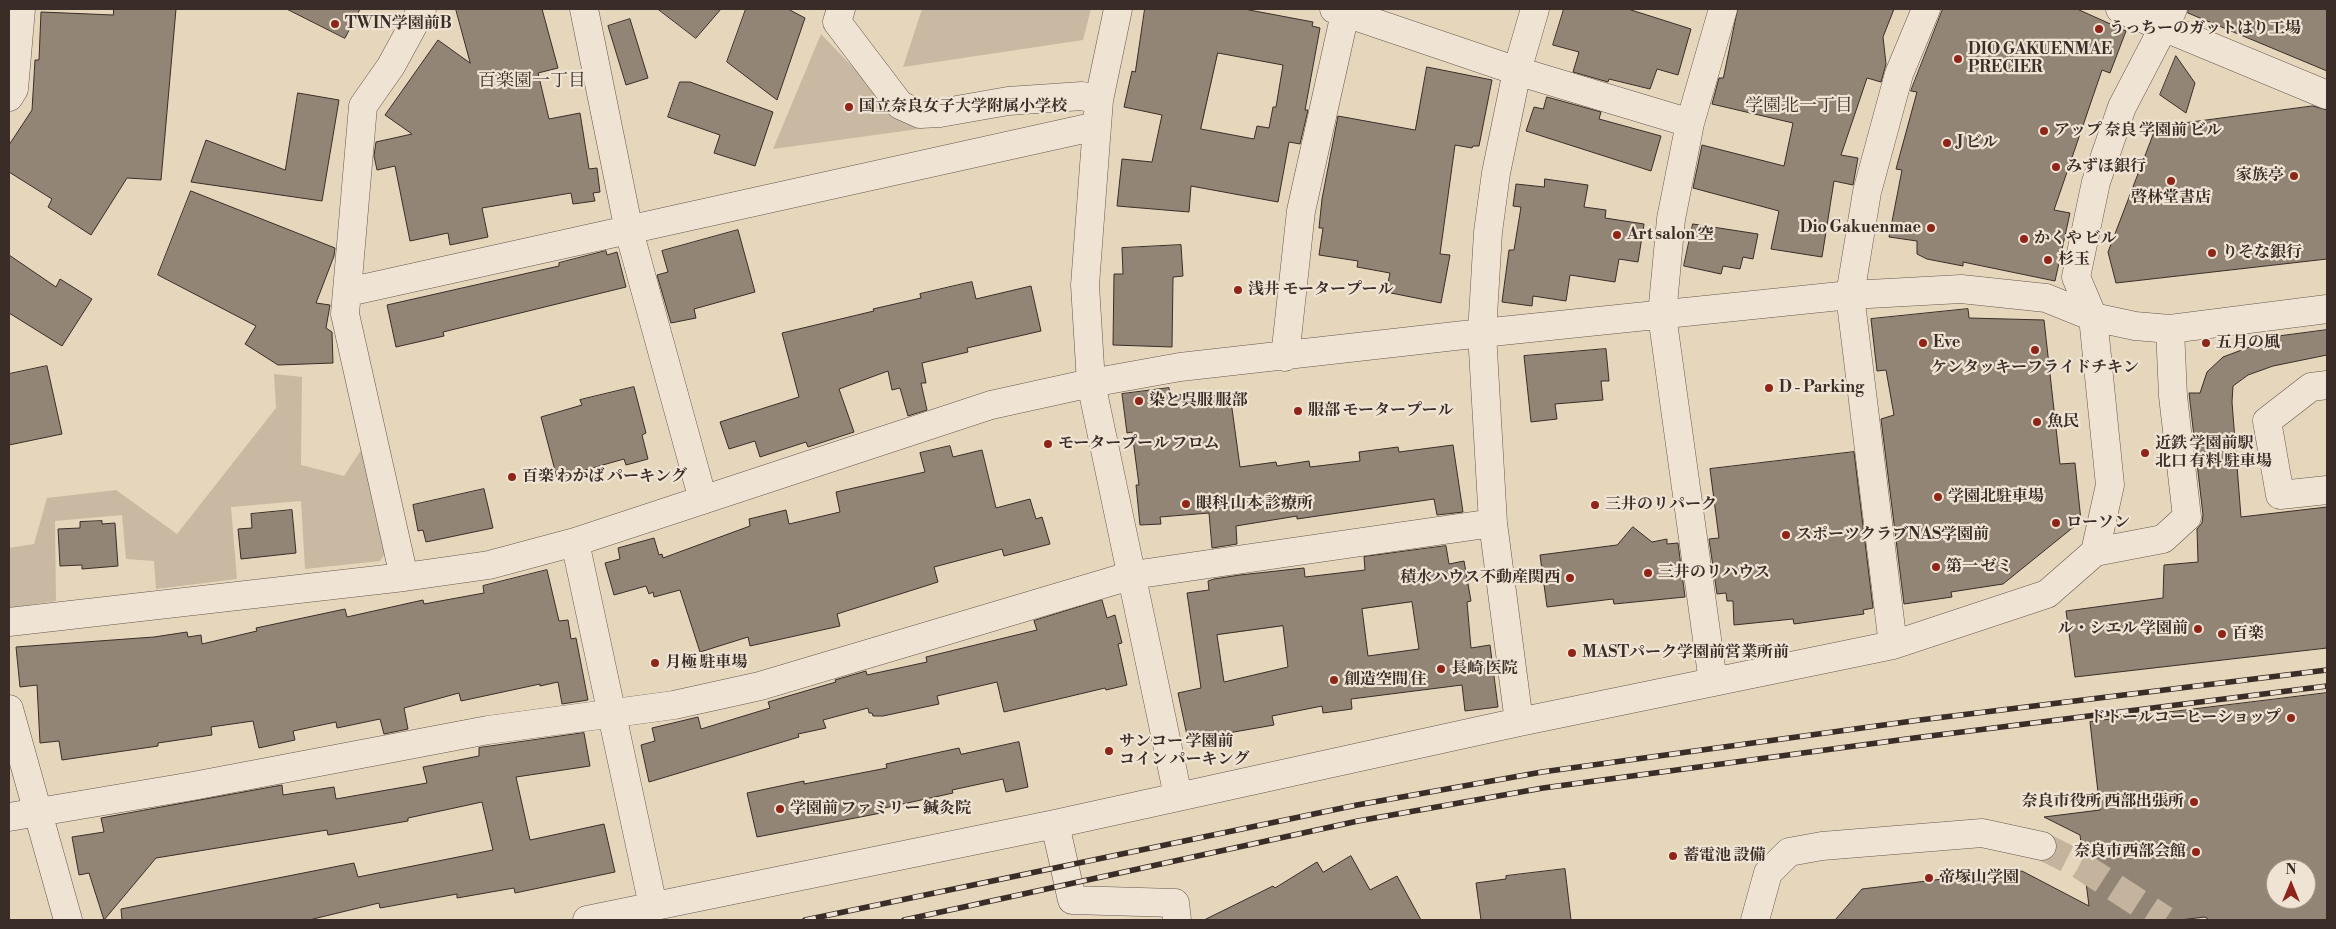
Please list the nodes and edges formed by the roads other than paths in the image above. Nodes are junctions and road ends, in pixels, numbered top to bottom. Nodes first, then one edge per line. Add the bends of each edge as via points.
1 (21, 9) edge
2 (422, 9) edge
3 (584, 9) edge
4 (841, 9) edge
5 (1118, 9) edge
6 (1535, 9) edge
7 (1723, 9) edge
8 (1926, 9) edge
9 (1342, 10) edge
10 (2131, 10) edge
11 (2168, 18) edge
12 (1517, 71) junction
13 (2327, 95) edge
14 (9, 98) edge
15 (1098, 113) junction
16 (1690, 123) junction
17 (629, 231) junction
18 (348, 292) junction
19 (1850, 295) junction
20 (2327, 308) edge
21 (1662, 315) junction
22 (2093, 317) junction
23 (2170, 329) junction
24 (1482, 332) junction
25 (1286, 357) junction
26 (1091, 382) junction
27 (2327, 385) edge
28 (2327, 490) edge
29 (703, 500) junction
30 (1493, 523) junction
31 (575, 542) junction
32 (2096, 552) junction
33 (1133, 575) junction
34 (404, 577) junction
35 (9, 622) edge
36 (1894, 645) junction
37 (1713, 682) junction
38 (9, 709) edge
39 (611, 714) junction
40 (1519, 722) junction
41 (1178, 796) junction
42 (38, 811) junction
43 (9, 817) edge
44 (1055, 824) junction
45 (2042, 846) tunnel mouth
46 (653, 906) junction
47 (1176, 912) edge
48 (68, 920) edge
49 (587, 920) edge
50 (1755, 920) edge

1 - 14 street via 14,89
2 - 18 street via 391,66 364,106
3 - 17 street
4 - 15 street via 837,22 900,105 920,114 1008,101 1082,96
5 - 15 street
6 - 12 street
7 - 16 street
8 - 19 street via 1899,74 1867,192
9 - 12 street
9 - 25 street via 1301,211
10 - 11 street
11 - 13 street
11 - 22 street via 2122,106 2096,182 2076,277
12 - 16 street
12 - 24 street via 1496,173 1488,232
15 - 17 street
15 - 26 street via 1085,286
16 - 21 street via 1671,219
17 - 18 street
17 - 29 street
18 - 34 street via 345,314
19 - 21 street
19 - 22 street via 1962,289 2046,298
19 - 36 street
20 - 23 street
21 - 24 street
21 - 37 street
22 - 23 street
22 - 32 street via 2110,485
23 - 32 street via 2173,396 2187,517 2163,539
24 - 25 street
24 - 30 street
25 - 26 street via 1180,367
26 - 29 street via 991,405
26 - 33 street
27 - 28 street via 2311,387 2267,421 2280,495
29 - 31 street
30 - 33 street
30 - 40 street
31 - 34 street via 489,565
31 - 39 street
32 - 36 street via 2047,594
33 - 39 street via 760,686 674,705
33 - 41 street
34 - 35 street
36 - 37 street
37 - 40 street
38 - 42 street
39 - 42 street via 488,730 192,786
39 - 46 street
40 - 41 street
41 - 44 street
42 - 43 street
42 - 48 street
44 - 46 street
44 - 47 street via 1072,900
45 - 50 street via 1982,833 1822,846 1788,852 1768,873
46 - 49 street

